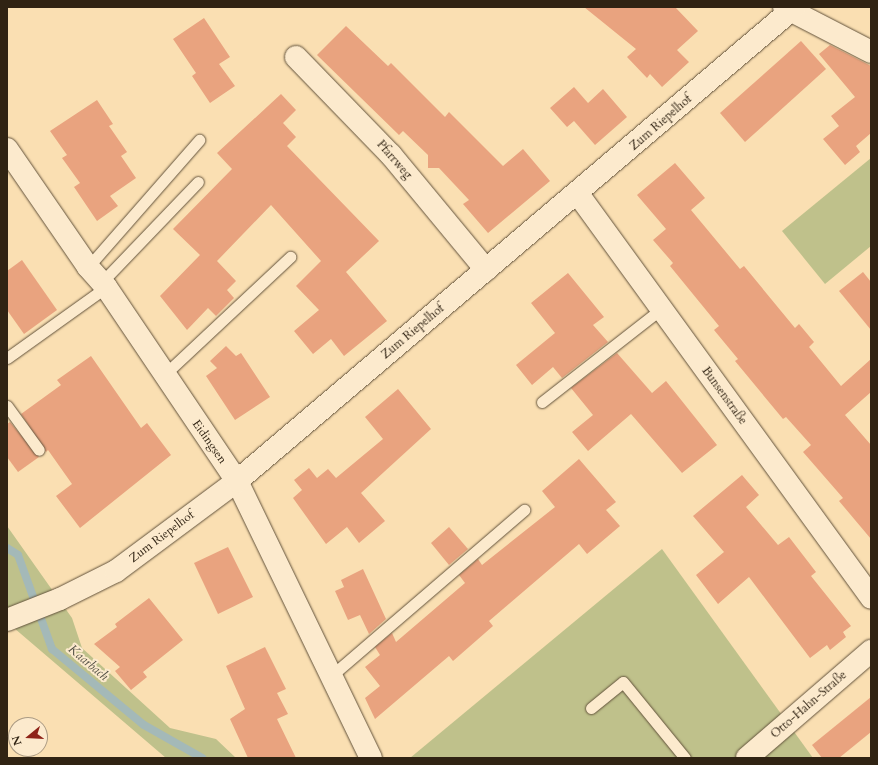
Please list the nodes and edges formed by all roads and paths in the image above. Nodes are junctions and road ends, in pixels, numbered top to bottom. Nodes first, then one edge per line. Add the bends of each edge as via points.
1 (790, 8) edge
2 (871, 52) edge
3 (296, 57) dead end
4 (199, 140) dead end
5 (7, 150) edge
6 (198, 182) dead end
7 (578, 194) junction
8 (290, 257) dead end
9 (486, 270) junction
10 (98, 279) junction
11 (661, 310) junction
12 (7, 358) edge
13 (164, 375) junction
14 (542, 402) dead end
15 (7, 406) edge
16 (39, 450) dead end
17 (237, 481) junction
18 (524, 510) dead end
19 (871, 598) edge
20 (7, 620) edge
21 (871, 651) edge
22 (330, 676) junction
23 (591, 708) dead end
24 (371, 758) edge
25 (685, 758) edge
26 (747, 758) edge

1 - 2 street
1 - 7 street, Zum Riepelhof
3 - 9 street, Pfarrweg via 391,155
4 - 10 lane
5 - 10 street, Eidingsen
6 - 10 lane
7 - 9 street, Zum Riepelhof
7 - 11 street, Bunsenstraße
8 - 13 lane
9 - 17 street, Zum Riepelhof
10 - 12 lane
10 - 13 street, Eidingsen
11 - 14 lane
11 - 19 street, Bunsenstraße
13 - 17 street, Eidingsen
15 - 16 lane
17 - 20 street, Zum Riepelhof via 116,571 60,599
17 - 22 street, Eidingsen
18 - 22 lane
21 - 26 street, Otto-Hahn-Straße
22 - 24 street, Eidingsen
23 - 25 lane via 623,682

